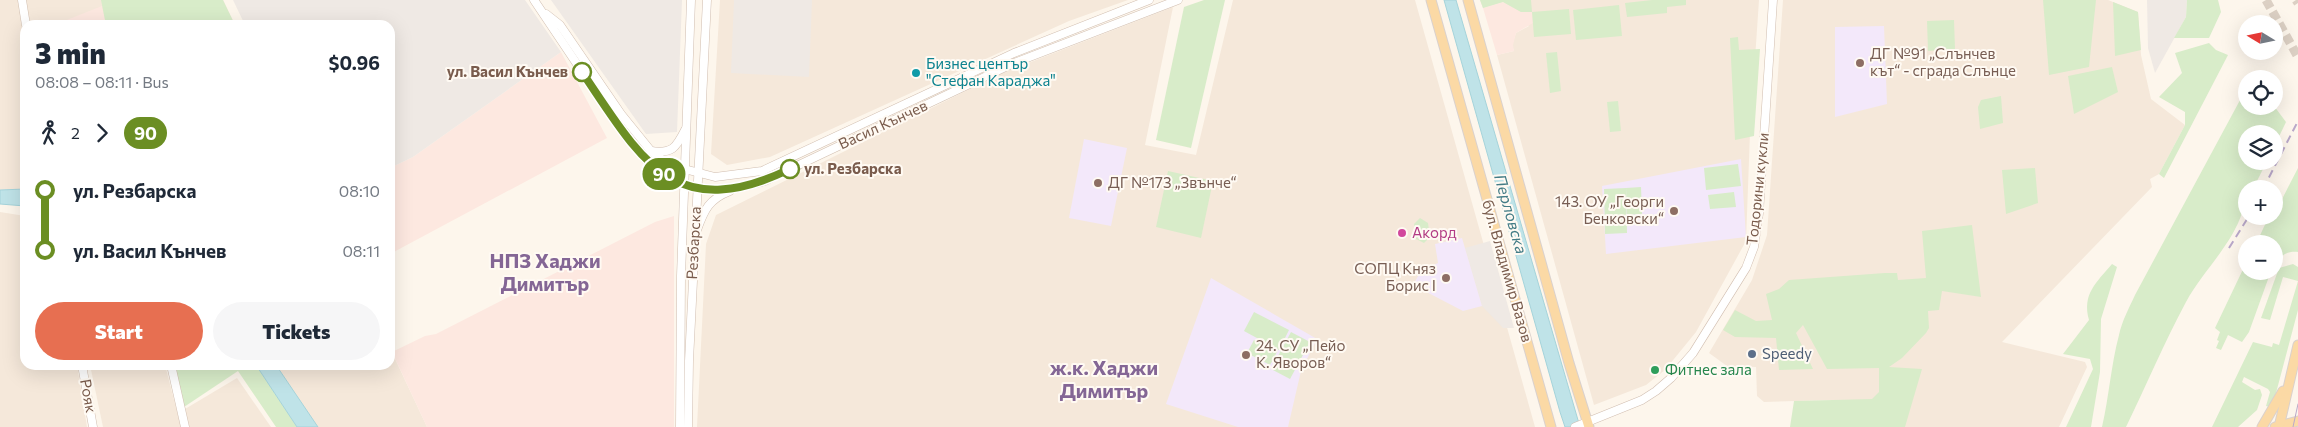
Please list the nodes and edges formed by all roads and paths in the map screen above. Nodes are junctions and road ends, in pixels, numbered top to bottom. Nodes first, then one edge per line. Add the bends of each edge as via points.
1 (22, 0) edge
2 (534, 0) edge
3 (691, 0) edge
4 (707, 0) edge
5 (1149, 0) edge
6 (1178, 0) edge
7 (1431, 0) edge
8 (1468, 0) edge
9 (1773, 0) edge
10 (542, 12) junction
11 (25, 20) edge
12 (686, 128) junction
13 (651, 151) junction
14 (685, 170) junction
15 (698, 173) junction
16 (684, 185) junction
17 (697, 188) junction
18 (737, 188) junction
19 (694, 236) junction
20 (2298, 337) edge
21 (2297, 350) edge
22 (83, 370) edge
23 (172, 370) edge
24 (2289, 377) junction
25 (2298, 421) edge
26 (1583, 425) edge
27 (93, 427) edge
28 (185, 427) edge
29 (680, 427) edge
30 (688, 427) edge
31 (1551, 427) edge
32 (2262, 427) edge
33 (2278, 427) edge

1 - 11 street
2 - 10 street, Васил Кънчев
3 - 12 street, Резбарска
4 - 15 street, Резбарска
5 - 15 street, Васил Кънчев via 1014,53 762,171 715,177
6 - 18 street, Васил Кънчев via 1014,63 765,181
7 - 31 main road, бул. Владимир Вазов
8 - 26 main road
9 - 26 street, Тодорини кукли via 1759,213 1750,259 1693,353 1671,378 1642,400
10 - 13 street, Васил Кънчев via 560,25 621,114
10 - 16 street, Васил Кънчев via 626,137 646,160
12 - 13 street via 672,149 663,153
12 - 14 street, Резбарска
13 - 14 street, Васил Кънчев via 669,165
14 - 15 street, Васил Кънчев
14 - 16 street, Резбарска
15 - 17 street, Резбарска
16 - 17 street, Васил Кънчев
16 - 29 street, Резбарска
17 - 18 street, Васил Кънчев
17 - 19 street, Резбарска
18 - 19 street via 710,202
19 - 30 street, Резбарска
20 - 21 main road
21 - 24 main road
22 - 27 street, Рояк
23 - 28 street
24 - 32 main road
24 - 33 main road
25 - 33 main road

